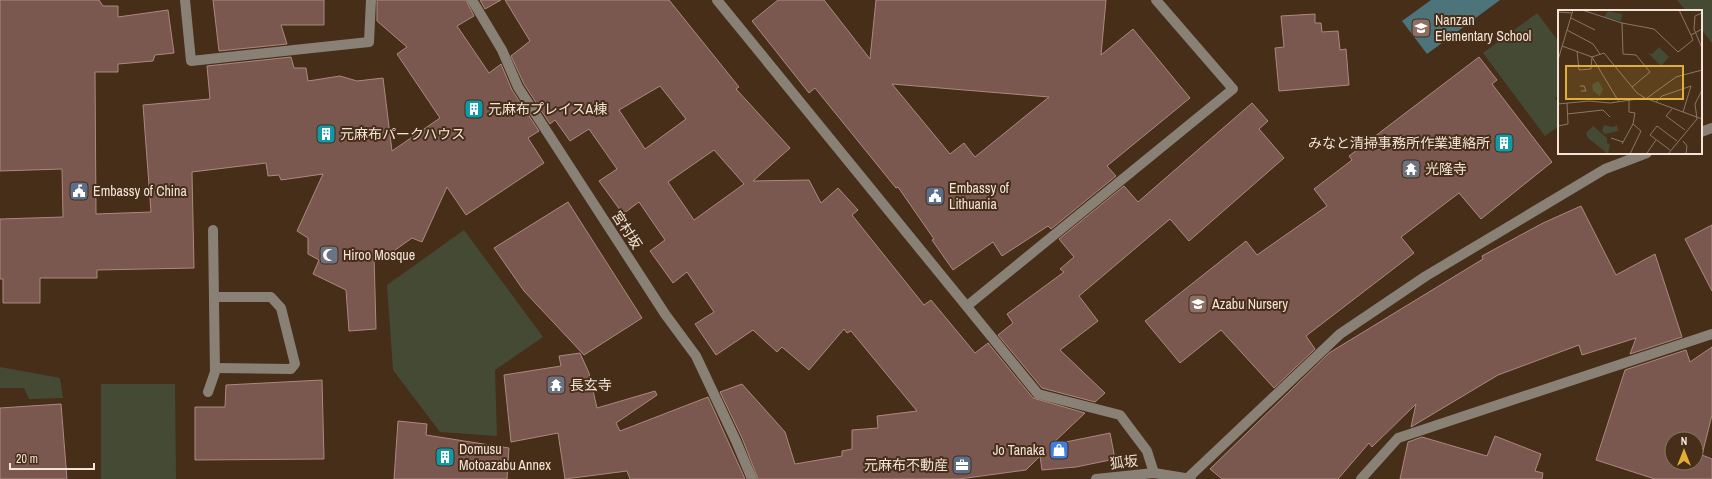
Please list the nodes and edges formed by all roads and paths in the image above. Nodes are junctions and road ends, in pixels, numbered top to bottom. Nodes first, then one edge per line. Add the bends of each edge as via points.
1 (185, 0) edge
2 (371, 0) edge
3 (472, 0) edge
4 (717, 0) edge
5 (1156, 0) edge
6 (1712, 128) edge
7 (1702, 132) edge
8 (1644, 154) edge
9 (213, 230) dead end
10 (214, 297) junction
11 (967, 306) junction
12 (1712, 334) edge
13 (215, 368) junction
14 (208, 392) dead end
15 (1154, 473) junction
16 (1190, 478) edge
17 (752, 479) edge
18 (1096, 479) edge
19 (1361, 479) edge

1 - 2 street via 191,60 369,42
3 - 17 street, 宮村坂 via 502,50 518,87 661,307 696,356
4 - 11 street
5 - 11 street via 1233,89
6 - 7 street
8 - 16 street via 1606,169 1426,276 1340,334
9 - 10 street
10 - 13 street
10 - 13 street via 271,297 281,308 295,364 290,369
11 - 15 street via 1038,394 1120,415 1147,452
12 - 19 street via 1398,438
13 - 14 street
15 - 16 street, 狐坂
15 - 18 street, 狐坂

